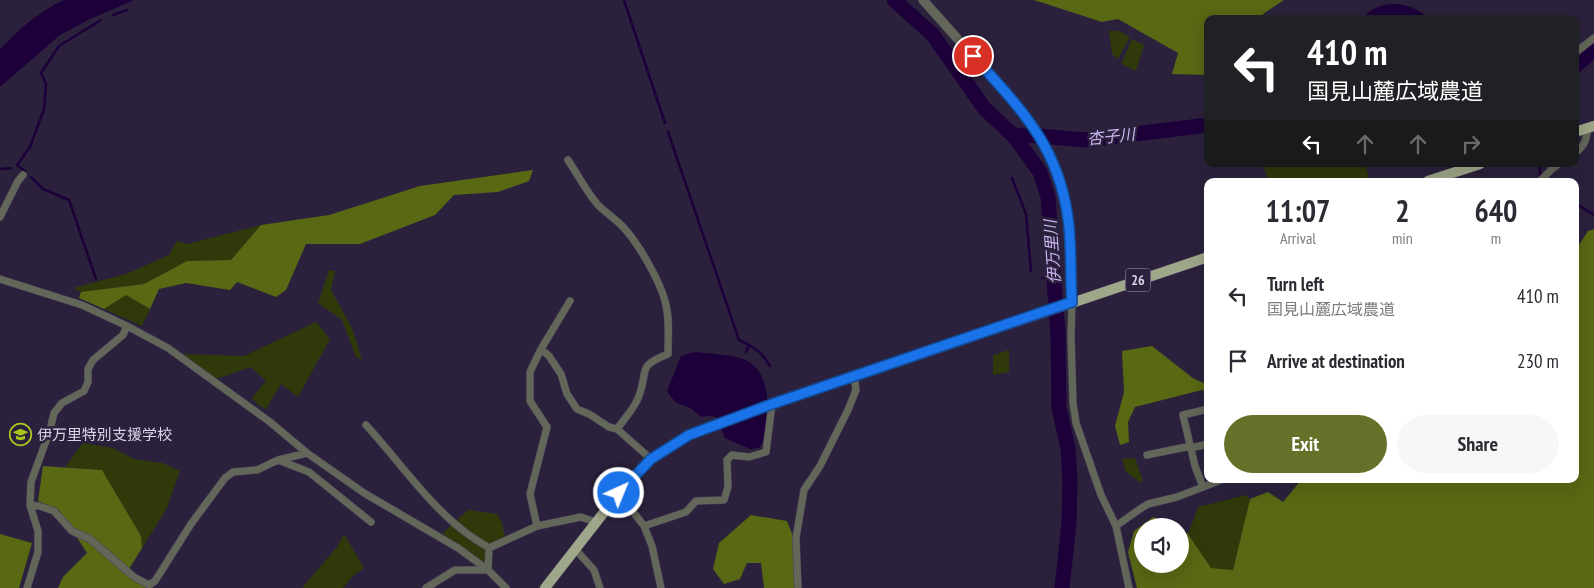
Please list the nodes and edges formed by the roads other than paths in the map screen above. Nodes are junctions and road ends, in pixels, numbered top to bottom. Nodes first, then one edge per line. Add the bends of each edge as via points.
1 (923, 0) edge
2 (1594, 38) edge
3 (1579, 50) edge
4 (1591, 127) edge
5 (1579, 131) edge
6 (1579, 150) edge
7 (568, 160) dead end
8 (1471, 167) edge
9 (1555, 167) edge
10 (23, 175) dead end
11 (1437, 178) edge
12 (1543, 178) edge
13 (0, 217) edge
14 (1204, 257) edge
15 (0, 279) edge
16 (570, 302) dead end
17 (1070, 303) junction
18 (127, 326) junction
19 (541, 349) junction
20 (854, 376) junction
21 (772, 404) junction
22 (1204, 409) edge
23 (366, 426) dead end
24 (616, 429) junction
25 (1204, 445) edge
26 (1191, 447) junction
27 (306, 453) junction
28 (1146, 455) dead end
29 (651, 459) junction
30 (278, 460) junction
31 (1214, 483) edge
32 (1203, 487) junction
33 (619, 493) junction
34 (30, 505) junction
35 (371, 522) dead end
36 (596, 522) junction
37 (537, 526) junction
38 (644, 526) junction
39 (1116, 526) junction
40 (489, 548) junction
41 (575, 549) junction
42 (488, 570) junction
43 (27, 588) edge
44 (426, 588) edge
45 (506, 588) edge
46 (545, 588) edge
47 (600, 588) edge
48 (659, 588) edge
49 (798, 588) edge
50 (1128, 588) edge

1 - 17 street via 1027,117 1050,156 1068,219
2 - 3 street
4 - 5 main road
4 - 6 street
7 - 24 street via 599,206 633,239 659,282 666,301 668,354 646,366 639,398
8 - 11 main road
9 - 12 street
10 - 13 street
14 - 17 main road, 26
15 - 18 street via 82,305
16 - 19 street
17 - 20 main road, 26
17 - 39 street via 1076,423 1101,495
18 - 27 street via 168,348 270,422
18 - 34 street via 123,335 92,360 84,391 62,403 54,413 31,482
19 - 24 street via 562,374 567,394 577,409
19 - 37 street via 530,372 530,400 547,427 530,494
20 - 21 main road, 26
20 - 49 street via 856,390 848,410 804,490 796,538
21 - 29 main road, 26 via 689,435
21 - 38 street via 766,452 749,457 732,455 727,460 728,487 724,500 696,501 686,512
22 - 26 street via 1183,415
23 - 40 street via 418,487 469,535
24 - 29 street
25 - 26 street
26 - 28 street
26 - 32 street
27 - 30 street
27 - 42 street
29 - 33 main road, 26
30 - 34 street via 257,470 233,472 225,478 190,524 156,581 149,585 90,539 72,531 54,511
30 - 35 street via 309,472
31 - 32 street
32 - 39 street via 1148,504
33 - 36 main road, 26
33 - 38 street
34 - 43 street via 38,531 38,552
36 - 37 street via 581,517
36 - 41 main road, 26
37 - 40 street
38 - 48 street via 652,546
39 - 50 street
40 - 42 street
41 - 46 main road, 26
41 - 47 street via 594,570
42 - 44 street via 455,570
42 - 45 street

